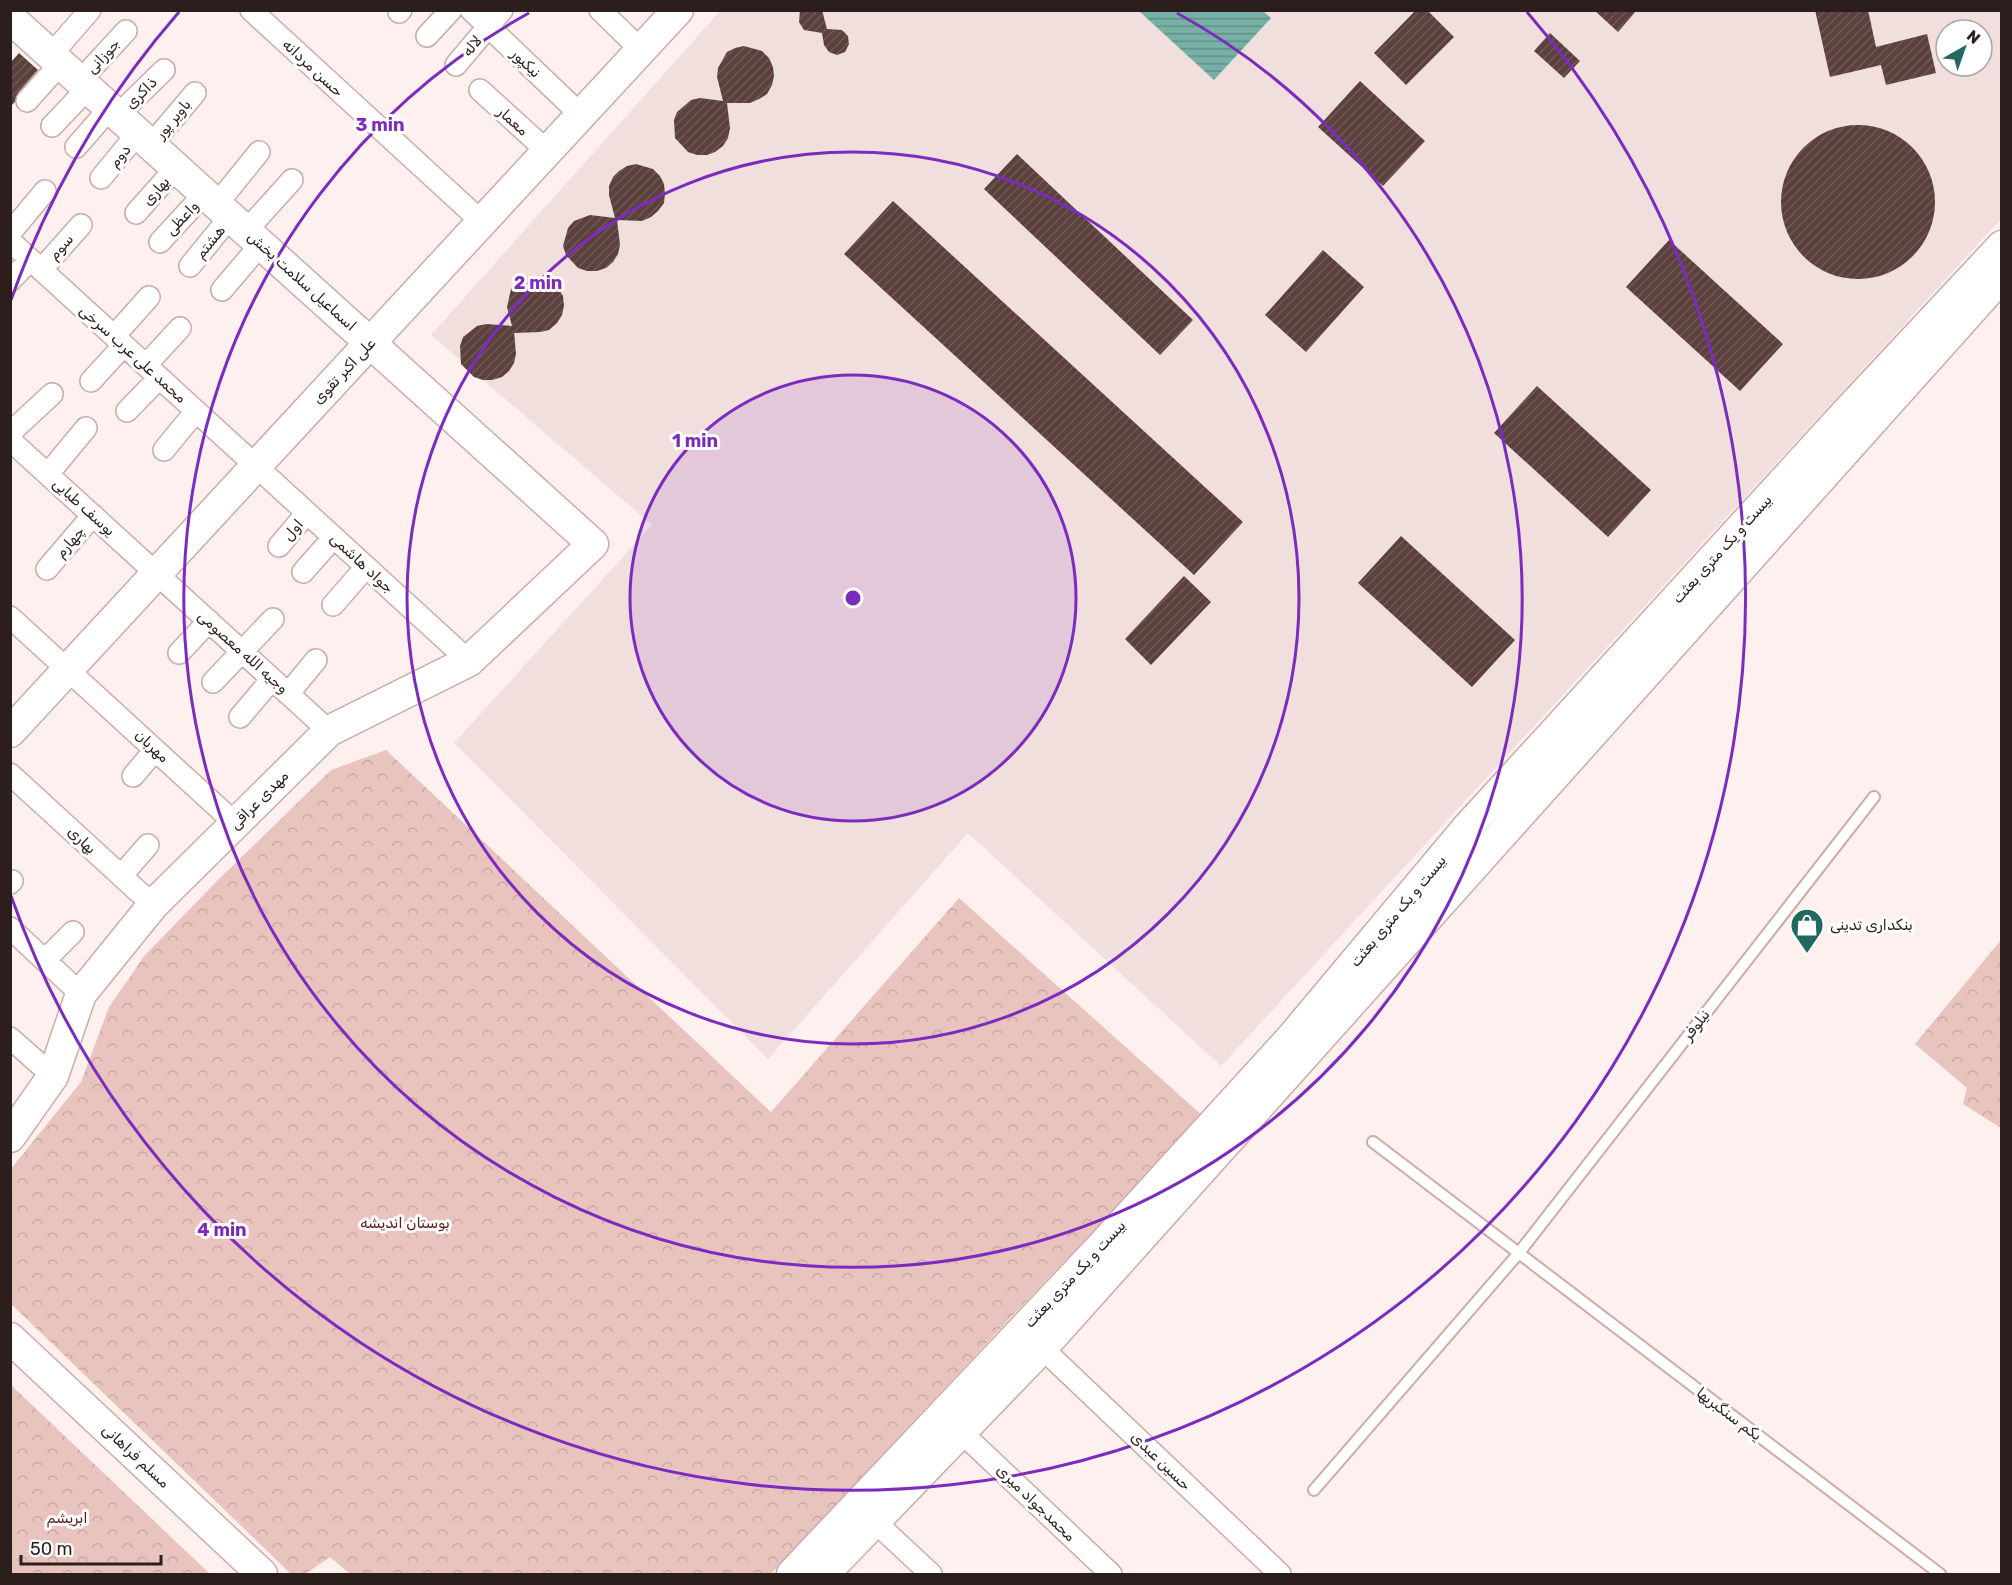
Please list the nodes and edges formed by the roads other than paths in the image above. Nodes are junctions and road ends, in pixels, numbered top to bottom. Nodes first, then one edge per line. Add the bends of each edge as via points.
1 (90, 10) edge
2 (251, 10) edge
3 (451, 10) edge
4 (471, 10) edge
5 (600, 10) edge
6 (678, 10) edge
7 (10, 18) edge
8 (495, 18) edge
9 (126, 31) dead end
10 (427, 36) dead end
11 (641, 50) junction
12 (456, 65) dead end
13 (164, 70) dead end
14 (70, 72) junction
15 (480, 90) dead end
16 (195, 93) dead end
17 (27, 101) dead end
18 (581, 115) junction
19 (129, 125) junction
20 (52, 126) dead end
21 (76, 147) dead end
22 (547, 151) junction
23 (259, 152) dead end
24 (176, 168) junction
25 (101, 178) dead end
26 (292, 180) dead end
27 (45, 191) dead end
28 (136, 213) dead end
29 (232, 218) junction
30 (482, 222) junction
31 (81, 225) dead end
32 (10, 233) edge
33 (10, 241) edge
34 (160, 242) dead end
35 (2001, 246) edge
36 (36, 265) junction
37 (190, 266) dead end
38 (2001, 276) edge
39 (10, 281) edge
40 (222, 290) dead end
41 (148, 297) dead end
42 (180, 328) dead end
43 (119, 340) junction
44 (370, 343) junction
45 (153, 371) junction
46 (91, 381) dead end
47 (52, 394) dead end
48 (127, 411) dead end
49 (196, 411) junction
50 (86, 428) dead end
51 (10, 433) edge
52 (10, 440) edge
53 (164, 450) dead end
54 (256, 466) junction
55 (48, 474) junction
56 (307, 513) junction
57 (93, 515) junction
58 (334, 537) junction
59 (593, 544) joint
60 (279, 546) dead end
61 (366, 567) junction
62 (47, 569) dead end
63 (303, 572) dead end
64 (157, 574) junction
65 (333, 606) dead end
66 (10, 616) edge
67 (273, 619) dead end
68 (209, 621) junction
69 (243, 652) junction
70 (179, 653) dead end
71 (316, 660) dead end
72 (469, 660) junction
73 (68, 669) junction
74 (272, 679) junction
75 (213, 682) dead end
76 (288, 694) junction
77 (240, 717) dead end
78 (329, 731) junction
79 (10, 732) edge
80 (155, 750) junction
81 (10, 774) edge
82 (133, 776) dead end
83 (1874, 797) dead end
84 (236, 824) junction
85 (148, 845) dead end
86 (121, 876) junction
87 (153, 905) junction
88 (10, 928) edge
89 (73, 932) dead end
90 (45, 960) junction
91 (81, 994) junction
92 (10, 1038) edge
93 (53, 1076) junction
94 (10, 1137) edge
95 (1373, 1142) dead end
96 (1518, 1254) junction
97 (10, 1338) edge
98 (1042, 1348) junction
99 (960, 1431) junction
100 (1314, 1490) dead end
101 (874, 1521) junction
102 (262, 1575) edge
103 (792, 1575) edge
104 (824, 1575) edge
105 (931, 1575) edge
106 (1111, 1575) edge
107 (1280, 1575) edge
108 (1940, 1575) edge

1 - 14 street
2 - 30 street, حسن مردانه
3 - 10 street
4 - 8 street, نیکپور
5 - 11 street
6 - 11 street, علی اکبر تقوی
7 - 14 street, اسماعیل سلامت بخش
8 - 12 street, لاله
8 - 18 street, نیکپور
9 - 14 street, جوزانی
11 - 18 street, علی اکبر تقوی
13 - 19 street, ذاکری
14 - 17 street
14 - 19 street, اسماعیل سلامت بخش
14 - 20 street
15 - 22 street, معمار
16 - 19 street, باویر پور
18 - 22 street, علی اکبر تقوی
19 - 21 street
19 - 24 street, اسماعیل سلامت بخش
19 - 25 street, دوم
22 - 30 street, علی اکبر تقوی
23 - 29 street
24 - 28 street, بهاری
24 - 29 street, اسماعیل سلامت بخش
26 - 29 street
27 - 32 street
29 - 34 street, واعظی
29 - 37 street, هشتم
29 - 40 street
29 - 44 street, اسماعیل سلامت بخش
30 - 44 street, علی اکبر تقوی
31 - 36 street, سوم
33 - 36 street, محمد علی عرب سرخی
35 - 103 street, بیست و یک متری بعثت via 1466,829 1292,1037
36 - 39 street, سوم
36 - 43 street, محمد علی عرب سرخی
38 - 98 street, بیست و یک متری بعثت
41 - 43 street
42 - 45 street
43 - 45 street, محمد علی عرب سرخی
43 - 46 street
44 - 54 street, علی اکبر تقوی
44 - 59 street, اسماعیل سلامت بخش
45 - 48 street
45 - 49 street, محمد علی عرب سرخی
47 - 51 street
49 - 53 street
49 - 54 street, محمد علی عرب سرخی
50 - 55 street
52 - 55 street, یوسف طبایی
54 - 56 street, جواد هاشمی
54 - 64 street, علی اکبر تقوی
55 - 57 street, یوسف طبایی
56 - 58 street, جواد هاشمی
56 - 60 street, اول
57 - 62 street, چهارم
57 - 64 street, یوسف طبایی
58 - 61 street, جواد هاشمی
58 - 63 street
59 - 72 street, مهدی عراقی
61 - 65 street
61 - 72 street, جواد هاشمی
64 - 68 street, وجیه الله معصومی
64 - 73 street, علی اکبر تقوی
66 - 73 street, مهربان
67 - 69 street
68 - 69 street, وجیه الله معصومی
68 - 70 street
69 - 74 street, وجیه الله معصومی
69 - 75 street
71 - 76 street
72 - 78 street, مهدی عراقی
73 - 79 street, علی اکبر تقوی
73 - 80 street, مهربان
74 - 76 street, وجیه الله معصومی
74 - 77 street
76 - 78 street, وجیه الله معصومی
78 - 84 street, مهدی عراقی
80 - 82 street
80 - 84 street, مهربان
81 - 86 street, بهاری
83 - 96 lane, نیلوفر
84 - 87 street, مهدی عراقی
85 - 86 street
86 - 87 street, بهاری
87 - 91 street, مهدی عراقی
88 - 90 street
89 - 90 street
90 - 91 street
91 - 93 street, مهدی عراقی
92 - 93 street
93 - 94 street, مهدی عراقی
95 - 96 lane, یکم سنگبریها
96 - 100 lane, نیلوفر
96 - 108 lane, یکم سنگبریها
97 - 102 street, مسلم فراهانی
98 - 99 street, بیست و یک متری بعثت
98 - 107 street, حسین عبدی
99 - 101 street, بیست و یک متری بعثت
99 - 106 street, محمدجواد میری
101 - 104 street, بیست و یک متری بعثت
101 - 105 street

